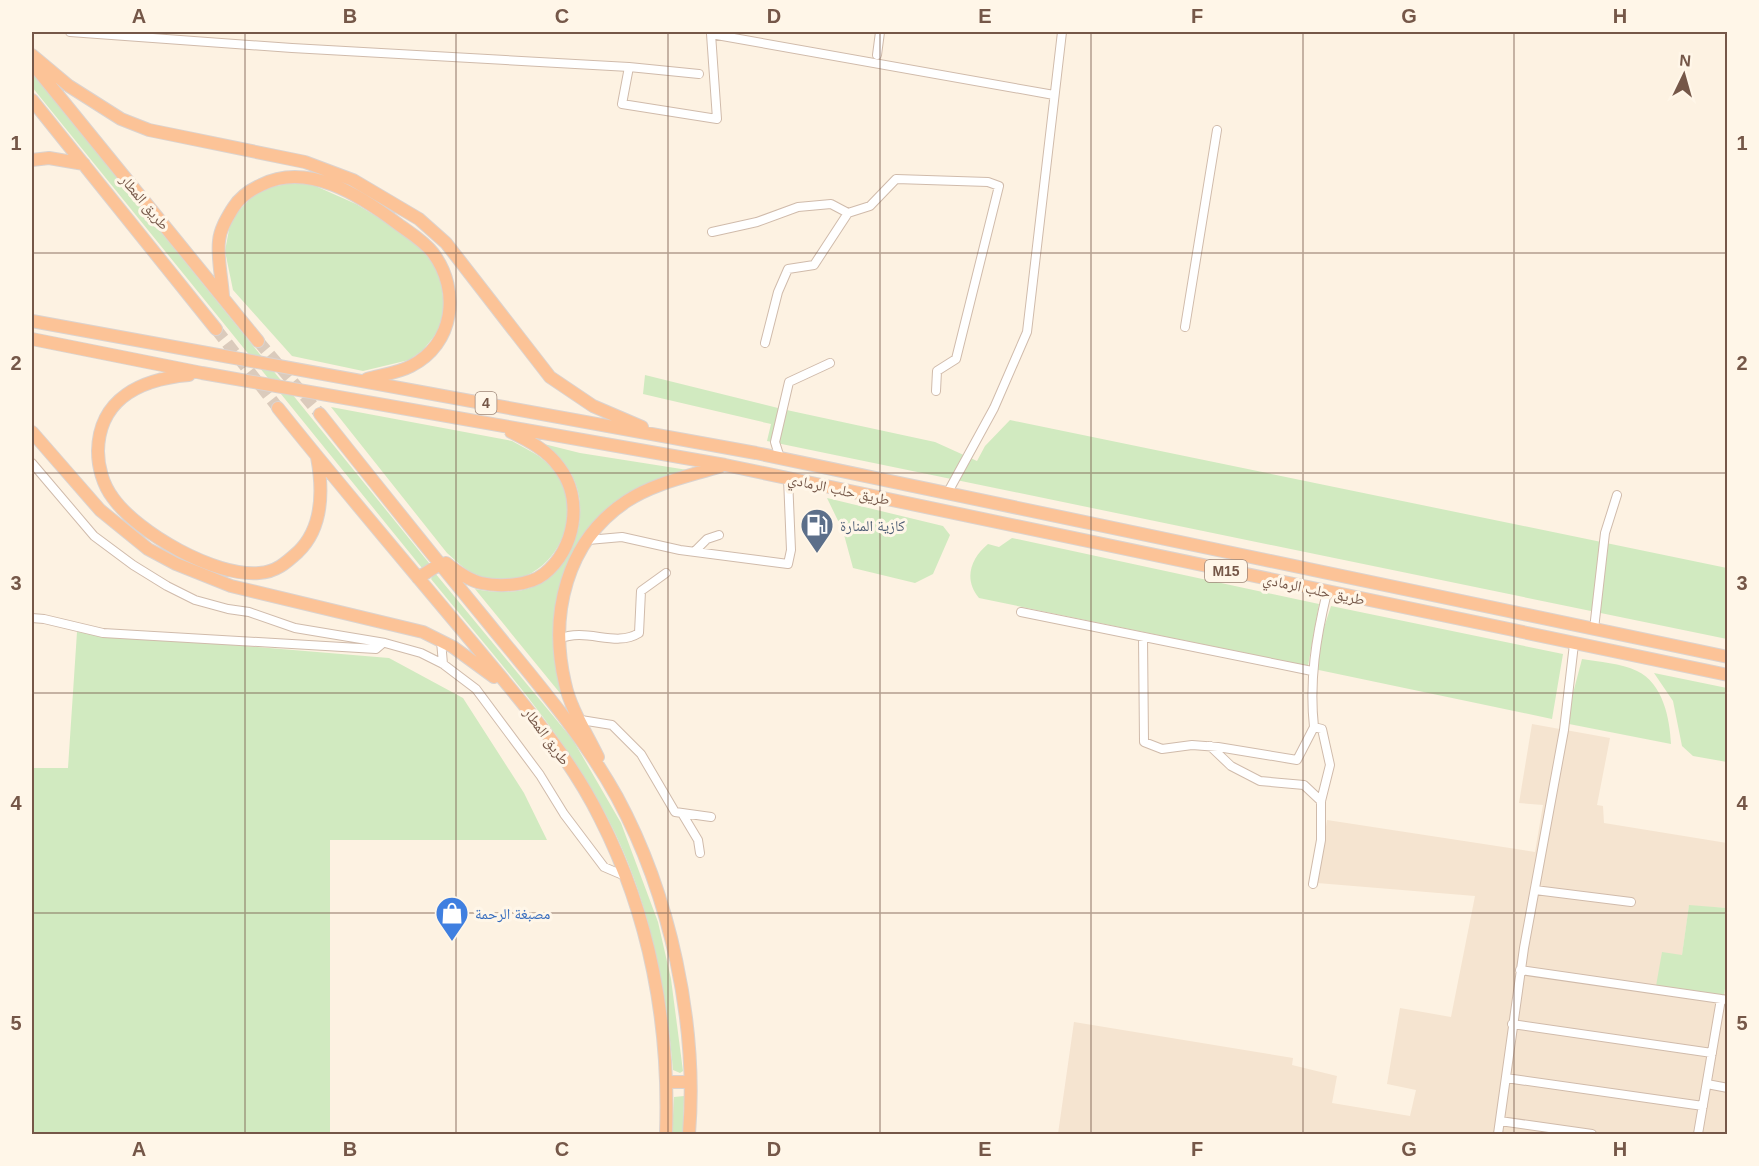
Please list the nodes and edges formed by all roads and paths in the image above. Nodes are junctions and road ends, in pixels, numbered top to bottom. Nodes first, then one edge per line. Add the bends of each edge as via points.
1 (70, 32) edge
2 (880, 32) edge
3 (1062, 32) edge
4 (736, 35) edge
5 (32, 55) edge
6 (877, 55) dead end
7 (32, 63) edge
8 (629, 67) junction
9 (699, 74) dead end
10 (1054, 95) junction
11 (32, 100) edge
12 (1216, 130) dead end
13 (32, 160) edge
14 (84, 164) junction
15 (848, 213) junction
16 (712, 232) dead end
17 (223, 296) junction
18 (32, 315) edge
19 (32, 321) edge
20 (58, 326) junction
21 (1185, 327) dead end
22 (216, 329) tunnel mouth
23 (32, 339) edge
24 (258, 341) tunnel mouth
25 (765, 343) dead end
26 (831, 363) dead end
27 (202, 373) junction
28 (362, 380) junction
29 (936, 391) dead end
30 (278, 408) tunnel mouth
31 (320, 414) tunnel mouth
32 (499, 426) junction
33 (32, 432) edge
34 (756, 453) junction
35 (317, 456) junction
36 (780, 458) junction
37 (32, 463) edge
38 (725, 465) junction
39 (788, 478) junction
40 (943, 491) junction
41 (1617, 495) dead end
42 (719, 535) dead end
43 (588, 540) junction
44 (428, 549) junction
45 (695, 551) junction
46 (440, 564) junction
47 (666, 573) dead end
48 (418, 578) junction
49 (1327, 592) junction
50 (1021, 612) dead end
51 (32, 618) edge
52 (1594, 629) junction
53 (1143, 637) junction
54 (559, 639) junction
55 (441, 641) junction
56 (383, 643) junction
57 (1574, 644) junction
58 (1728, 657) edge
59 (443, 664) junction
60 (1312, 671) junction
61 (1728, 675) edge
62 (510, 688) junction
63 (581, 720) junction
64 (1314, 728) junction
65 (1209, 746) junction
66 (616, 797) junction
67 (1321, 801) junction
68 (683, 815) junction
69 (711, 817) dead end
70 (700, 853) dead end
71 (625, 876) junction
72 (1313, 884) dead end
73 (1535, 890) junction
74 (1631, 902) dead end
75 (1520, 970) junction
76 (1724, 999) edge
77 (1512, 1024) junction
78 (1712, 1053) junction
79 (1506, 1078) junction
80 (666, 1082) junction
81 (690, 1082) junction
82 (1707, 1084) junction
83 (1728, 1088) edge
84 (1703, 1106) junction
85 (1500, 1121) junction
86 (666, 1134) edge
87 (689, 1134) edge
88 (1498, 1134) edge
89 (1592, 1134) edge
90 (1698, 1134) edge

1 - 8 street
2 - 6 street
3 - 10 street
4 - 8 street via 711,34 717,119 622,104
4 - 10 street
5 - 34 highway via 69,86 149,130 305,162 353,180 419,219 446,243 550,377 584,400 654,432
7 - 17 highway, طريق المطار
8 - 9 street
10 - 40 street via 1028,332 994,408
11 - 14 highway, طريق المطار
12 - 21 street
13 - 14 highway via 49,158
14 - 22 highway, طريق المطار
15 - 16 street via 831,204 798,207
15 - 25 street via 814,265 788,268
15 - 29 street via 870,206 896,178 988,182 999,186 956,359 938,371
17 - 24 highway, طريق المطار
17 - 28 highway via 219,241 224,224 237,203 256,187 280,178 308,177 379,210 432,251 447,280 451,306 444,334 431,352 409,367
18 - 20 highway
19 - 20 highway, 4
20 - 28 highway, 4
23 - 27 highway, 4
26 - 36 street via 789,382 775,442
27 - 32 highway, 4
27 - 35 highway via 163,378 135,389 106,414 98,432 103,481 112,498 142,526 220,569 261,573 282,567 305,545 316,517 321,485
28 - 34 highway, 4
30 - 35 highway, طريق المطار
31 - 44 highway, طريق المطار
32 - 38 highway, 4
32 - 44 highway via 535,444 566,477 575,510 559,559 542,576 515,585 481,583 462,575
33 - 55 highway via 108,517 148,549 176,564 231,586 375,619
34 - 36 highway, 4
35 - 48 highway, طريق المطار
36 - 40 highway, 4
37 - 56 street via 94,536 167,586 195,600 249,612 295,628
38 - 39 highway, طريق حلب الرمادي / M15
38 - 43 highway via 672,481 627,501
39 - 45 street via 788,564
39 - 49 highway, طريق حلب الرمادي / M15
40 - 52 highway, طريق حلب الرمادي / M15
41 - 52 street via 1605,533
42 - 45 street via 707,539
43 - 45 street via 622,537
43 - 54 highway via 562,591
44 - 46 highway, طريق المطار
46 - 48 highway
46 - 66 highway, طريق المطار via 562,713
47 - 54 street via 641,591 639,633 628,640 572,634
48 - 62 highway, طريق المطار
49 - 57 highway, طريق حلب الرمادي / M15
49 - 60 street
50 - 53 street
51 - 56 street via 103,633 376,649
52 - 58 highway, طريق حلب الرمادي / M15
53 - 60 street
53 - 65 street via 1144,742 1162,749
54 - 63 highway via 565,685
55 - 59 street
55 - 62 highway
56 - 59 street via 421,653
57 - 61 highway, طريق حلب الرمادي / M15
57 - 73 street via 1564,730
59 - 71 street via 476,689 604,867
60 - 64 street
62 - 71 highway, طريق المطار via 562,756 600,816
63 - 66 highway
63 - 68 street via 612,725 641,754 675,812
64 - 65 street via 1297,760
64 - 67 street via 1322,729 1330,765
65 - 67 street via 1231,765 1260,781 1304,785
66 - 81 highway, طريق المطار via 653,874 673,951 689,1045
67 - 72 street
68 - 69 street
68 - 70 street via 698,840
71 - 80 highway, طريق المطار via 654,969
73 - 74 street
73 - 75 street
75 - 76 street
75 - 77 street
76 - 78 street
77 - 78 street
77 - 79 street
78 - 82 street
79 - 84 street
79 - 85 street
80 - 81 highway
80 - 86 highway, طريق المطار
81 - 87 highway, طريق المطار
82 - 83 street
82 - 84 street
84 - 90 street
85 - 88 street
85 - 89 street

